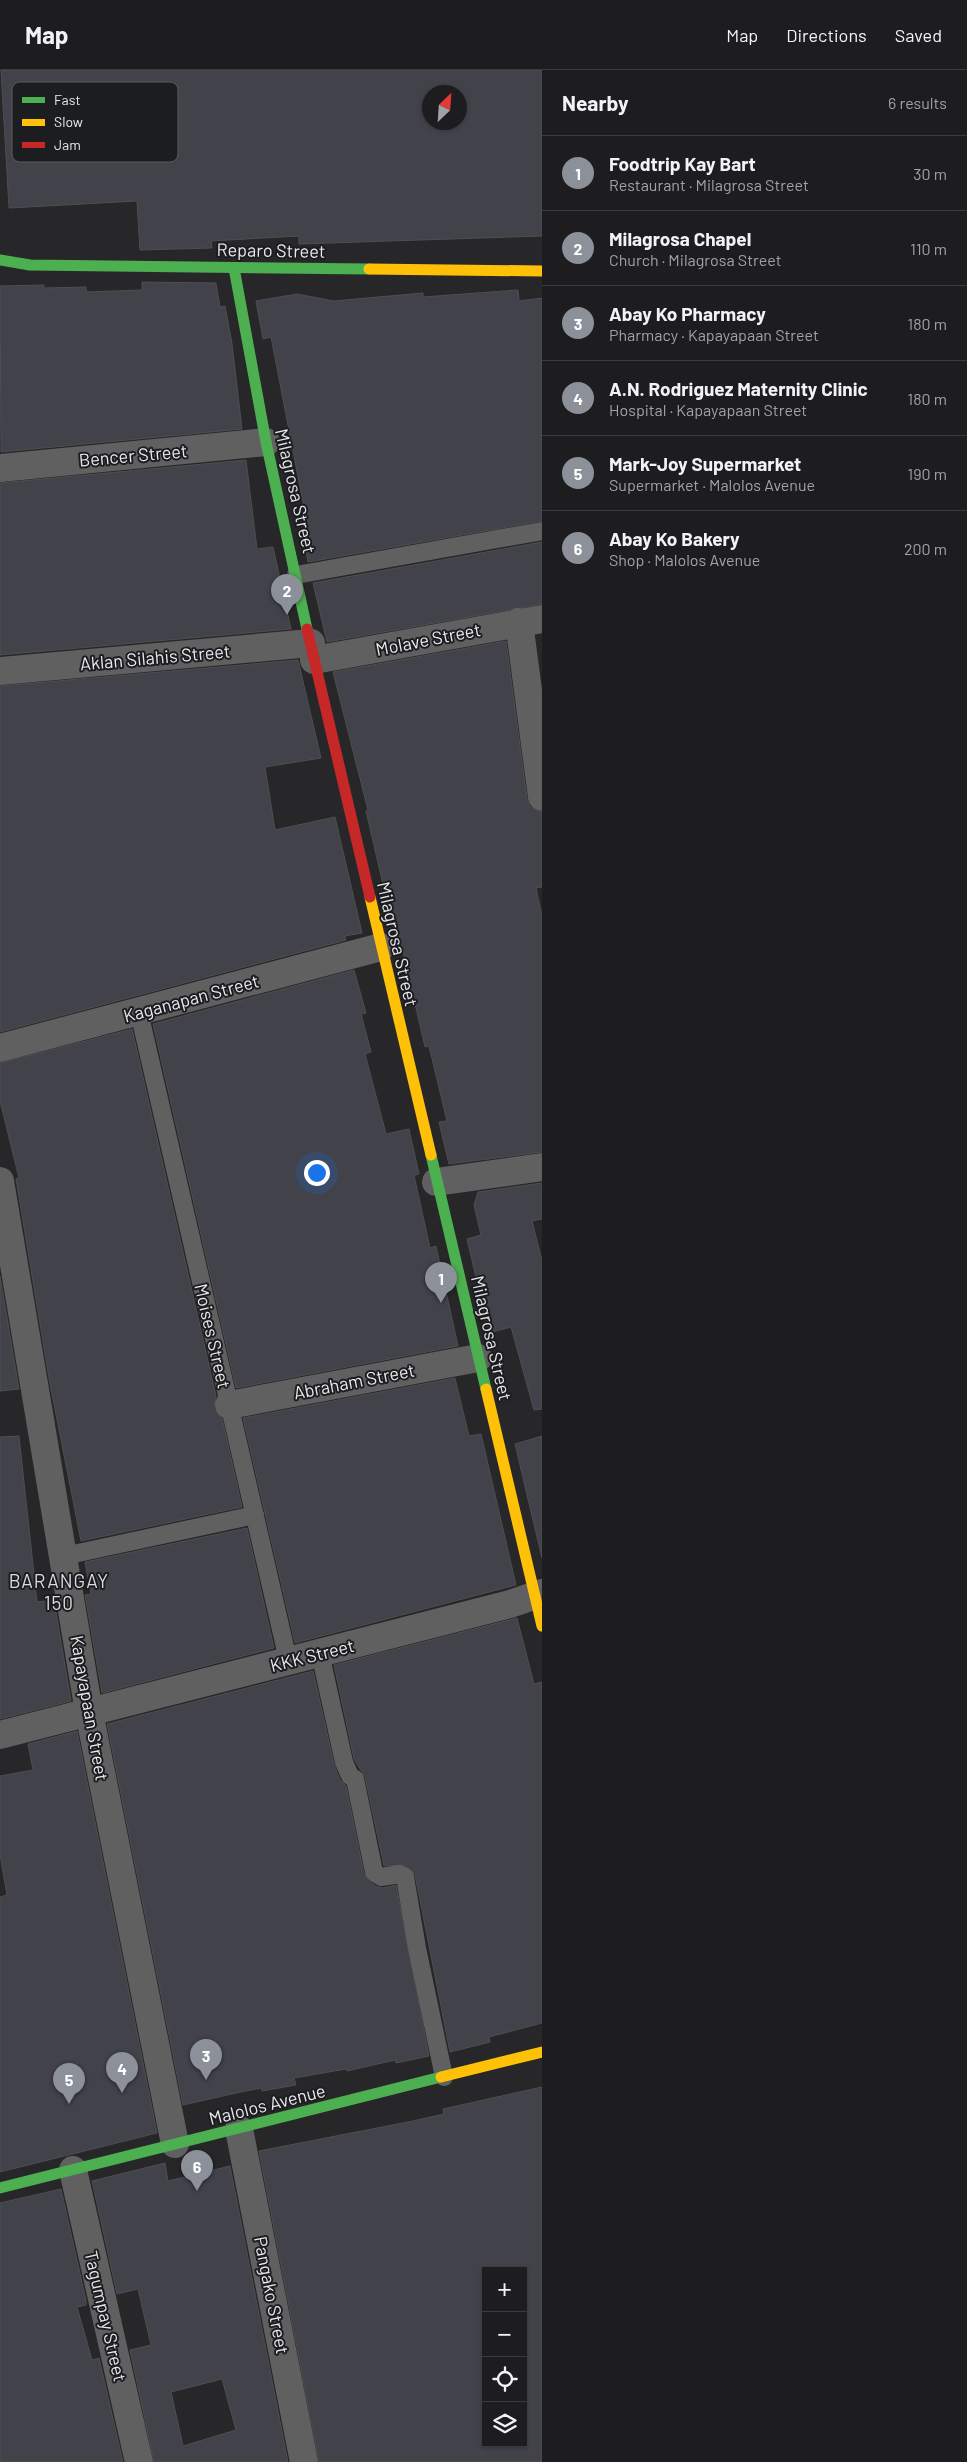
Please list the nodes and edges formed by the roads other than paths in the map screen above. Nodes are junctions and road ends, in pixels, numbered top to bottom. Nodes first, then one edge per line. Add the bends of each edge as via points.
1 (0, 260) edge
2 (234, 268) junction
3 (542, 271) edge
4 (266, 442) junction
5 (0, 468) edge
6 (542, 531) edge
7 (296, 574) junction
8 (530, 621) edge
9 (313, 651) junction
10 (0, 671) edge
11 (542, 797) edge
12 (381, 948) junction
13 (139, 1012) junction
14 (0, 1048) edge
15 (542, 1167) edge
16 (0, 1181) edge
17 (436, 1182) junction
18 (478, 1358) junction
19 (229, 1405) junction
20 (255, 1514) junction
21 (64, 1556) junction
22 (538, 1594) edge
23 (542, 1626) edge
24 (320, 1654) junction
25 (288, 1660) junction
26 (89, 1712) junction
27 (0, 1735) edge
28 (542, 2052) edge
29 (444, 2077) junction
30 (239, 2129) junction
31 (175, 2144) junction
32 (73, 2170) junction
33 (0, 2188) edge
34 (138, 2462) edge
35 (304, 2462) edge

1 - 2 street, Reparo Street via 30,266
2 - 3 street, Reparo Street
2 - 4 street, Milagrosa Street
4 - 5 street, Bencer Street
4 - 7 street, Milagrosa Street
6 - 7 lane
7 - 9 street, Milagrosa Street
8 - 9 street, Molave Street
8 - 11 street
9 - 10 street, Aklan Silahis Street
9 - 12 street, Milagrosa Street
12 - 13 street, Kaganapan Street
12 - 17 street, Milagrosa Street
13 - 14 street, Kaganapan Street
13 - 19 lane, Moises Street
15 - 17 street
16 - 21 street, Kapayapaan Street
17 - 18 street, Milagrosa Street
18 - 19 street, Abraham Street
18 - 22 street, Milagrosa Street
19 - 20 lane, Moises Street
20 - 21 lane
20 - 25 lane, Moises Street
21 - 26 street, Kapayapaan Street
22 - 23 street, Milagrosa Street
22 - 24 street, KKK Street
24 - 25 street, KKK Street
24 - 29 lane via 344,1762 350,1776 356,1779 374,1872 381,1877 400,1874 405,1877
25 - 26 street, KKK Street
26 - 27 street, KKK Street
26 - 31 street, Kapayapaan Street
28 - 29 street, Malolos Avenue
29 - 30 street, Malolos Avenue
30 - 31 street, Malolos Avenue
30 - 35 street, Pangako Street
31 - 32 street, Malolos Avenue
32 - 33 street, Malolos Avenue
32 - 34 street, Tagumpay Street

